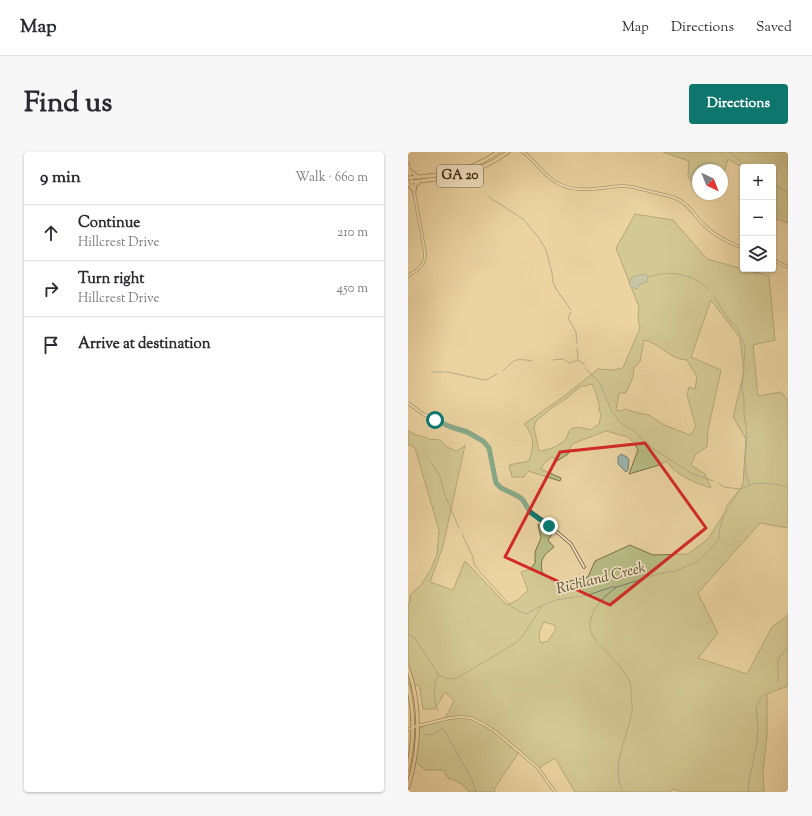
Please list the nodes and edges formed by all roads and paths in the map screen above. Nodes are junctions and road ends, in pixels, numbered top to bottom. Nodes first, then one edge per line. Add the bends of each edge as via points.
1 (498, 152) edge
2 (508, 152) edge
3 (523, 152) edge
4 (408, 164) edge
5 (409, 173) edge
6 (418, 177) junction
7 (410, 178) edge
8 (420, 182) junction
9 (409, 183) edge
10 (414, 190) junction
11 (740, 247) edge
12 (776, 261) edge
13 (788, 267) edge
14 (408, 276) edge
15 (408, 403) edge
16 (584, 567) dead end
17 (408, 668) edge
18 (408, 686) edge
19 (408, 706) edge
20 (412, 707) junction
21 (418, 726) junction
22 (413, 727) junction
23 (408, 730) edge
24 (408, 737) edge
25 (412, 741) junction
26 (408, 769) edge
27 (408, 787) edge
28 (555, 792) edge

1 - 6 main road, GA 20 via 456,172
2 - 8 main road, GA 20 via 485,166 461,175
3 - 11 street via 552,181 565,187 581,190 633,186 675,198 714,233
4 - 5 street
5 - 6 main road
5 - 7 street
6 - 7 main road, GA 20
7 - 9 street
8 - 9 main road, GA 20
8 - 10 main road
9 - 10 main road
10 - 14 street via 425,259 418,270
12 - 13 street
15 - 16 street via 423,414 484,442 489,448 496,483 523,500 530,512 571,544
17 - 21 main road via 415,692
18 - 20 main road
19 - 20 street
20 - 22 main road
21 - 22 street
21 - 27 main road via 416,753
21 - 28 street via 460,717 478,721 497,733 538,767
22 - 23 street
22 - 25 main road
24 - 25 main road
25 - 26 main road

